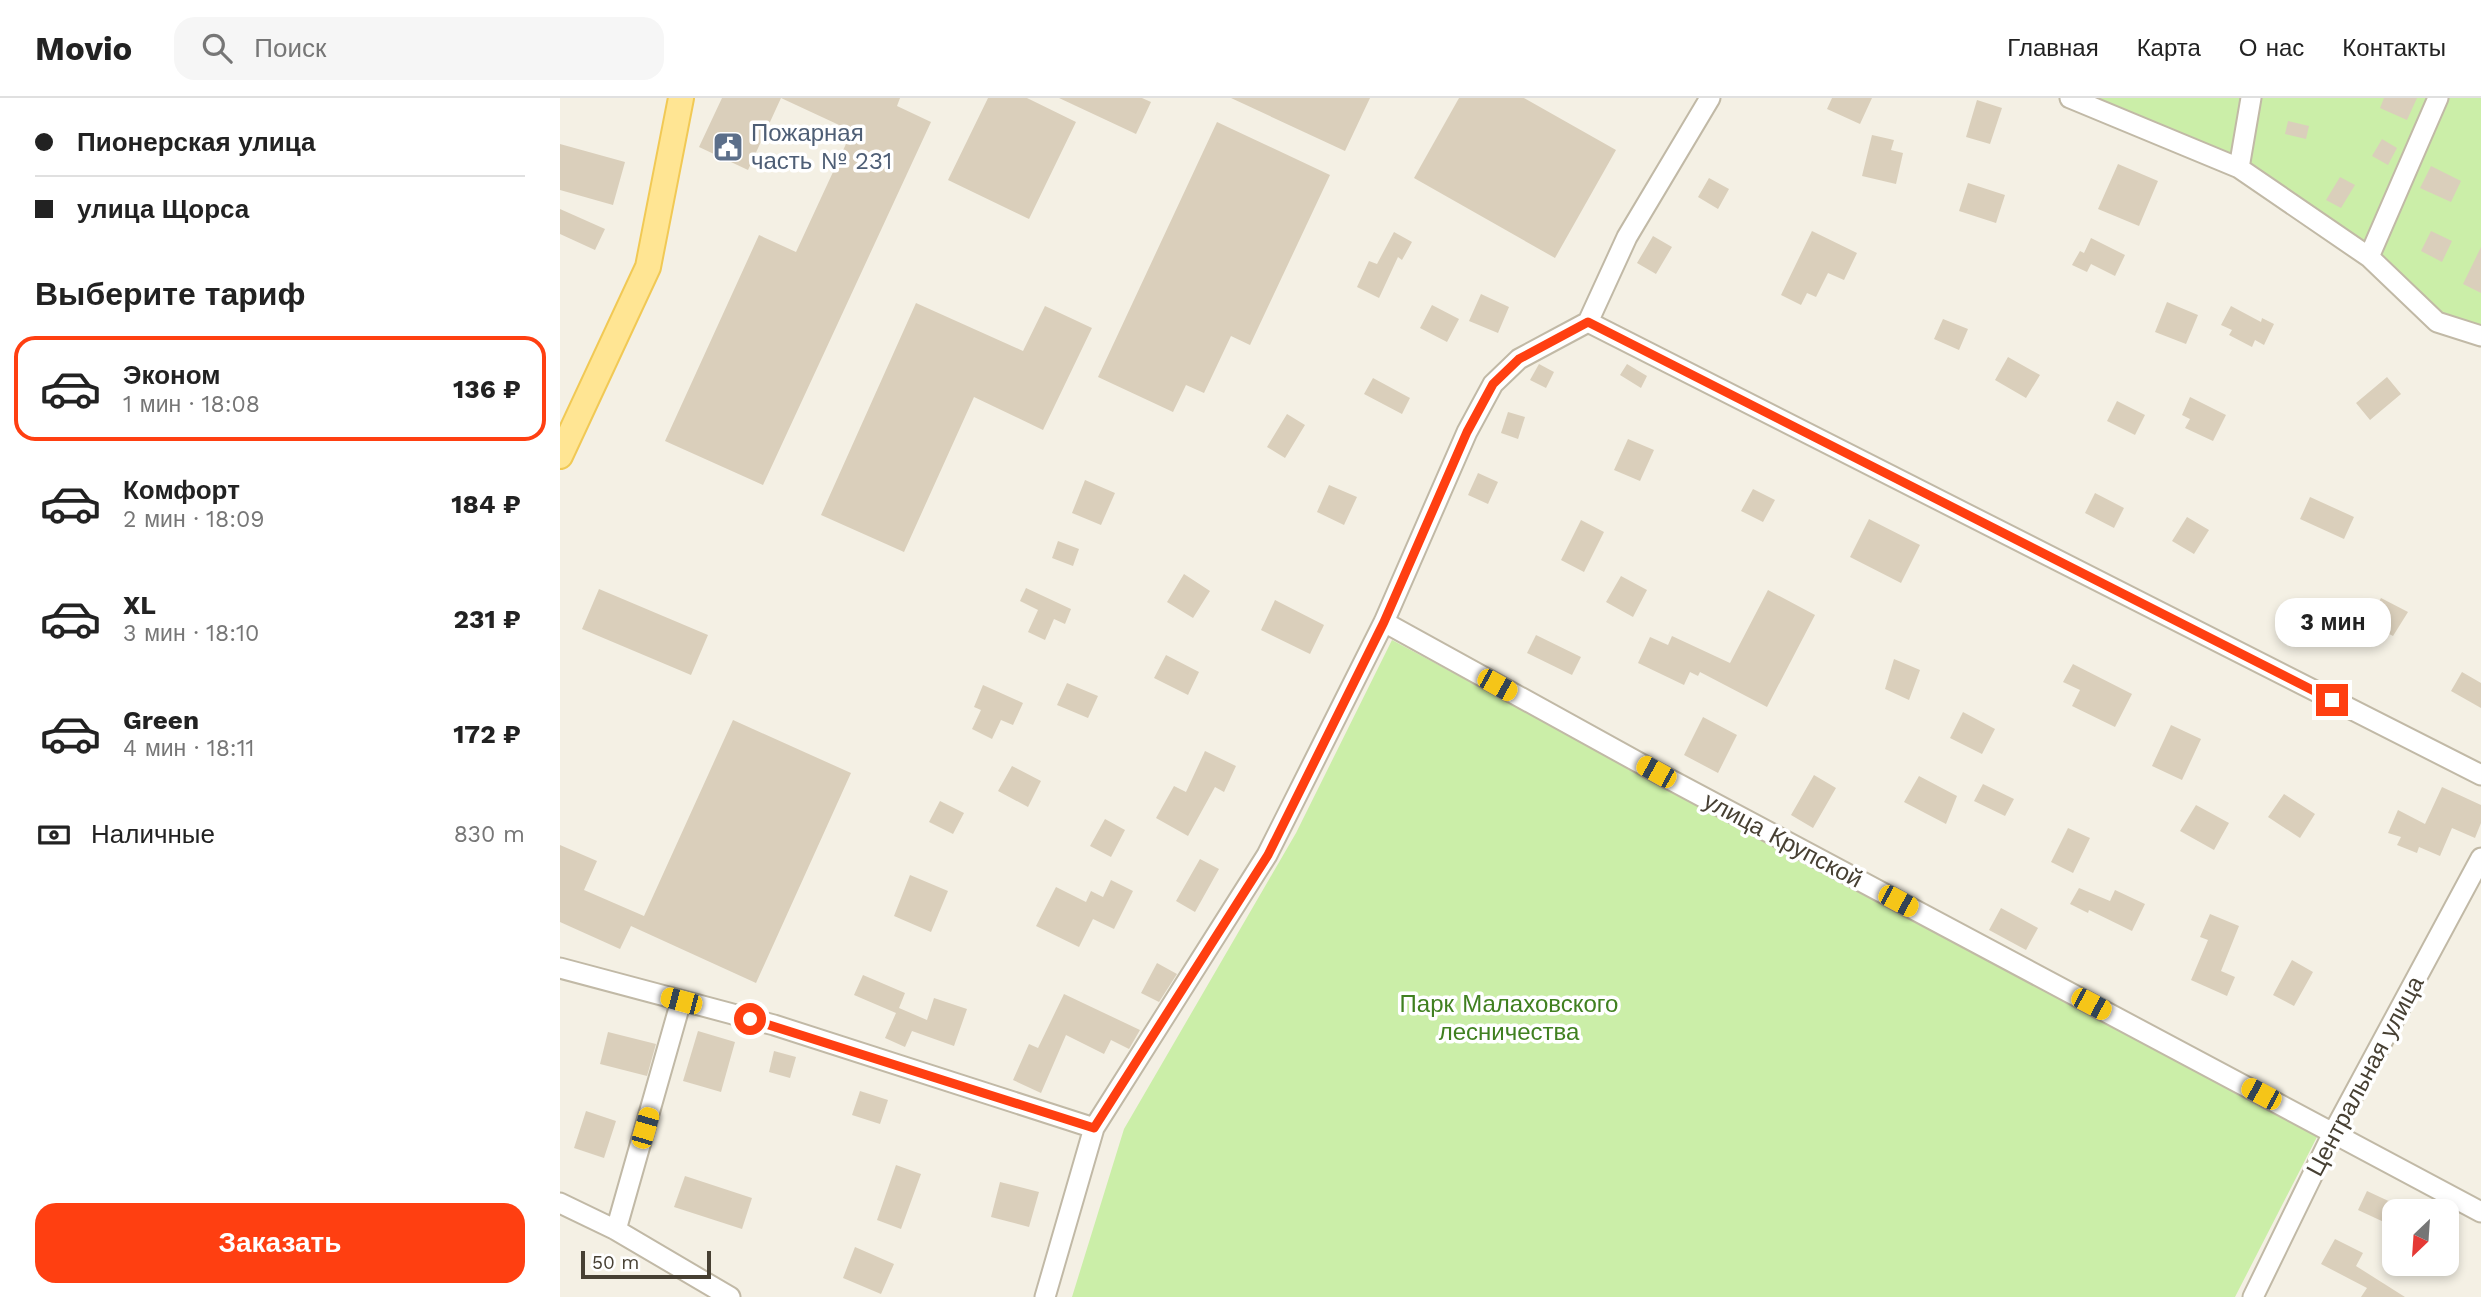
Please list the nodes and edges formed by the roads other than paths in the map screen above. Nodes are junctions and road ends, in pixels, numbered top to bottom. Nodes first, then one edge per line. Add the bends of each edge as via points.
1 (681, 98) edge
2 (1710, 98) edge
3 (2070, 98) edge
4 (2251, 98) edge
5 (2438, 98) edge
6 (2239, 168) junction
7 (2369, 257) junction
8 (1588, 322) junction
9 (2481, 336) edge
10 (560, 456) edge
11 (1384, 622) junction
12 (2481, 775) edge
13 (2481, 858) edge
14 (560, 968) edge
15 (681, 1001) junction
16 (1094, 1128) junction
17 (2333, 1133) junction
18 (560, 1203) edge
19 (2481, 1212) edge
20 (615, 1230) junction
21 (730, 1297) edge
22 (1045, 1297) edge
23 (2253, 1297) edge

1 - 10 main road via 648,267
2 - 8 street via 1627,237
3 - 6 street
4 - 6 street
5 - 7 street
6 - 7 street
7 - 9 street via 2437,322
8 - 11 street via 1519,359 1493,384 1467,432
8 - 12 street
11 - 16 street via 1268,855
11 - 17 street, улица Крупской
13 - 17 street, Центральная улица
14 - 15 street
15 - 16 street
15 - 20 street
16 - 22 street
17 - 19 street, улица Крупской
17 - 23 street, Центральная улица
18 - 20 street
20 - 21 street

